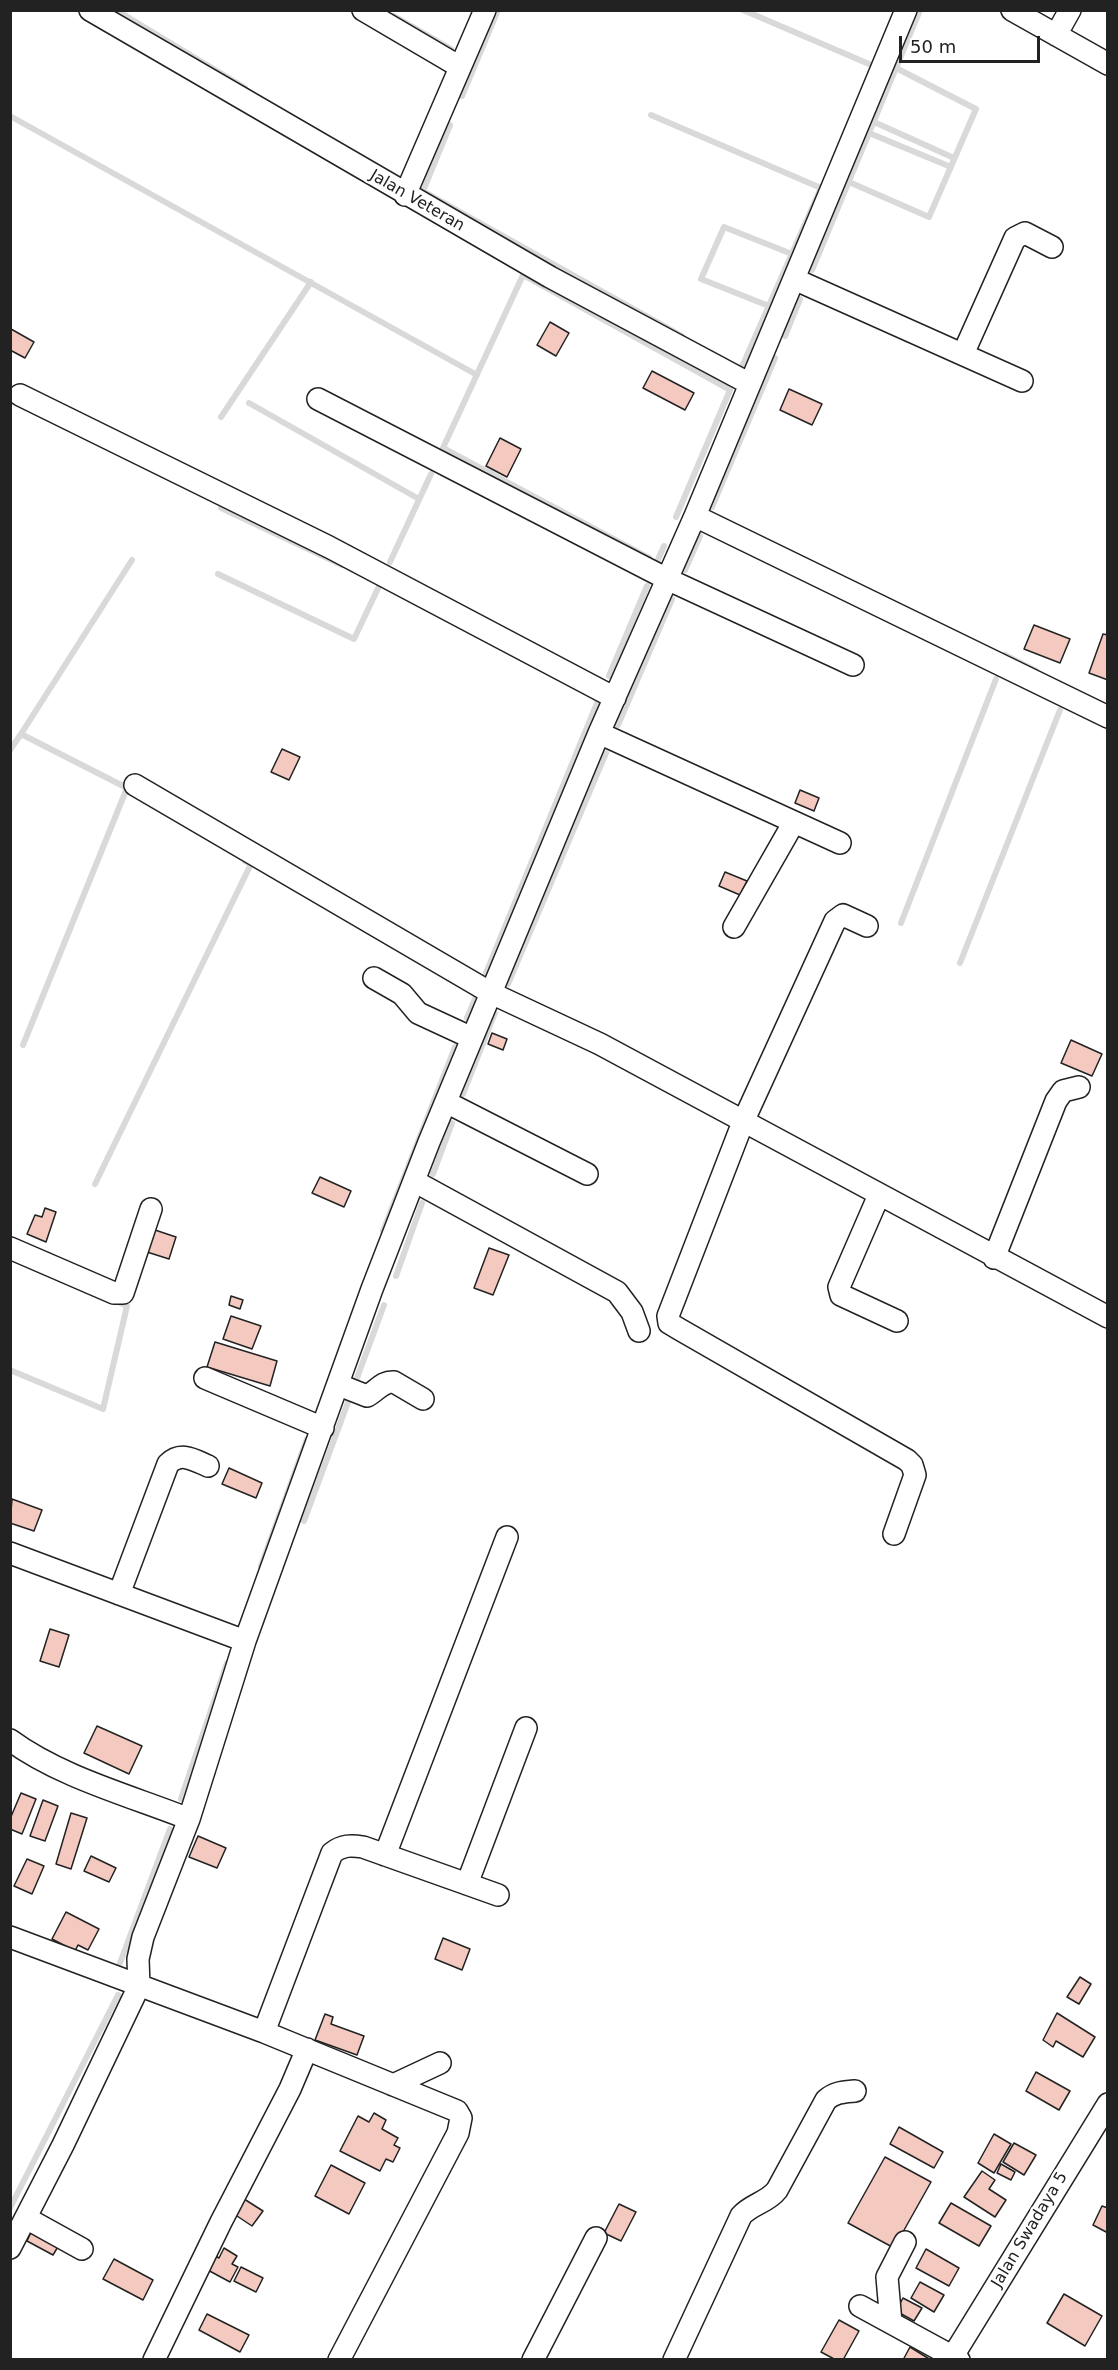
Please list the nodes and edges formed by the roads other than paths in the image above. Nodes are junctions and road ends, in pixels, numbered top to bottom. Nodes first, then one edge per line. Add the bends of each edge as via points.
1 (90, 10) edge
2 (363, 10) edge
3 (485, 10) edge
4 (906, 10) edge
5 (1012, 10) edge
6 (1070, 10) edge
7 (1056, 35) junction
8 (1107, 64) edge
9 (460, 67) junction
10 (405, 195) junction
11 (1052, 247) dead end
12 (794, 279) junction
13 (963, 354) junction
14 (1022, 381) dead end
15 (750, 384) junction
16 (20, 396) dead end
17 (318, 399) dead end
18 (695, 516) junction
19 (667, 579) junction
20 (853, 665) dead end
21 (615, 698) junction
22 (1107, 717) edge
23 (599, 733) junction
24 (135, 785) dead end
25 (794, 822) junction
26 (840, 843) dead end
27 (867, 926) dead end
28 (734, 927) dead end
29 (374, 978) dead end
30 (490, 993) junction
31 (472, 1038) junction
32 (1079, 1087) dead end
33 (446, 1102) junction
34 (743, 1122) junction
35 (587, 1174) dead end
36 (414, 1181) junction
37 (879, 1195) junction
38 (151, 1209) dead end
39 (10, 1248) edge
40 (994, 1258) junction
41 (1107, 1317) edge
42 (897, 1321) dead end
43 (639, 1331) dead end
44 (205, 1378) dead end
45 (339, 1385) junction
46 (423, 1398) dead end
47 (323, 1428) junction
48 (208, 1466) dead end
49 (894, 1534) dead end
50 (507, 1537) dead end
51 (10, 1553) edge
52 (119, 1594) junction
53 (245, 1641) junction
54 (526, 1728) dead end
55 (10, 1740) edge
56 (189, 1819) junction
57 (385, 1855) junction
58 (467, 1884) junction
59 (498, 1895) dead end
60 (10, 1937) edge
61 (139, 1986) junction
62 (264, 2032) junction
63 (307, 2049) junction
64 (440, 2063) dead end
65 (393, 2085) junction
66 (855, 2091) dead end
67 (1107, 2104) edge
68 (26, 2218) junction
69 (596, 2238) dead end
70 (905, 2242) dead end
71 (10, 2248) edge
72 (82, 2249) dead end
73 (860, 2306) dead end
74 (891, 2323) junction
75 (956, 2358) edge
76 (154, 2360) edge
77 (339, 2360) edge
78 (533, 2360) edge
79 (674, 2360) edge

1 - 10 street, Jalan Veteran
2 - 9 street
3 - 9 street
4 - 12 street
5 - 7 street
6 - 7 street
7 - 8 street
9 - 10 street
10 - 15 street, Jalan Veteran
11 - 13 street via 1025,233 1015,238
12 - 13 street
12 - 15 street
13 - 14 street
15 - 18 street
16 - 21 street via 329,547
17 - 19 street
18 - 19 street
18 - 22 street
19 - 20 street
19 - 21 street
21 - 23 street
23 - 25 street
23 - 30 street
24 - 30 street
25 - 26 street
25 - 28 street
27 - 34 street via 843,915 835,921
29 - 31 street via 402,994 418,1013
30 - 31 street
30 - 34 street via 600,1044
31 - 33 street
32 - 40 street via 1063,1091 1056,1101
33 - 35 street
33 - 36 street
34 - 37 street
34 - 49 street via 668,1316 669,1323 907,1460 915,1475
36 - 43 street via 616,1292 632,1312
36 - 45 street
37 - 40 street
37 - 42 street via 839,1287 841,1296
38 - 39 street via 123,1293 114,1293
40 - 41 street
44 - 47 street
45 - 46 street via 367,1396 389,1381
45 - 47 street
47 - 53 street
48 - 52 street via 186,1456 175,1457 168,1464
50 - 57 street
51 - 52 street
52 - 53 street
53 - 56 street
54 - 58 street
55 - 56 street via 52,1766
56 - 61 street via 142,1937
57 - 58 street
57 - 62 street via 351,1845 332,1853
58 - 59 street
60 - 61 street
61 - 62 street
61 - 68 street
62 - 63 street
63 - 65 street
63 - 76 street
64 - 65 street
65 - 77 street via 457,2111 461,2118 458,2133
66 - 79 street via 840,2092 826,2100 772,2197 741,2216
67 - 75 street, Jalan Swadaya 5
68 - 71 street
68 - 72 street
69 - 78 street
70 - 74 street via 886,2282
73 - 74 street
74 - 75 street

